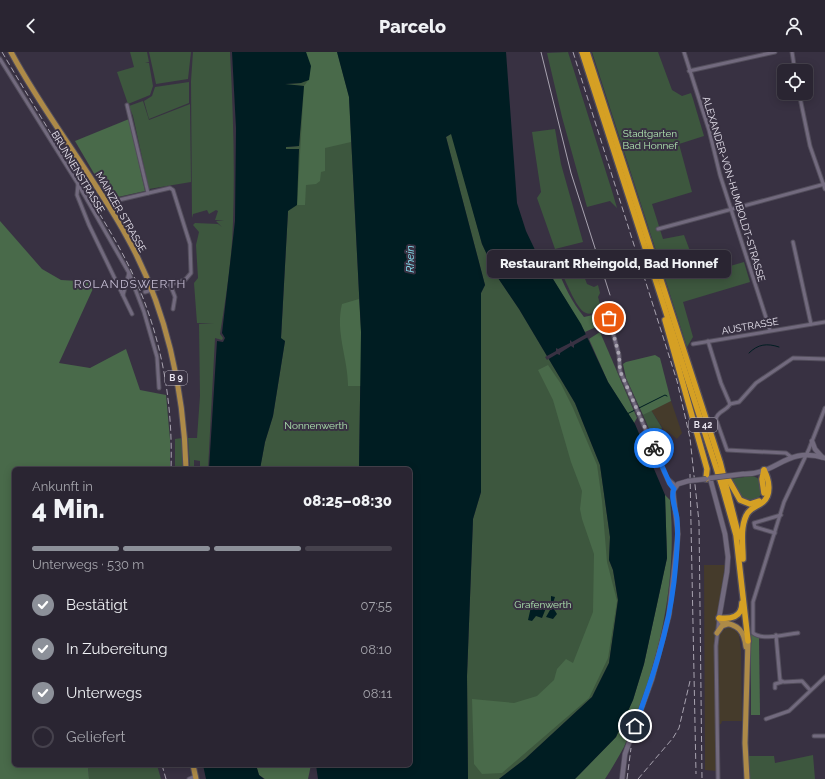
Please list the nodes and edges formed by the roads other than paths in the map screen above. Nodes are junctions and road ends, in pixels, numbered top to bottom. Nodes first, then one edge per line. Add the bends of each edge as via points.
1 (11, 52) edge
2 (582, 52) edge
3 (587, 52) edge
4 (684, 52) edge
5 (775, 52) edge
6 (792, 52) edge
7 (0, 59) edge
8 (794, 64) edge
9 (690, 71) junction
10 (800, 100) edge
11 (127, 105) dead end
12 (78, 184) junction
13 (825, 186) edge
14 (148, 193) junction
15 (106, 203) junction
16 (731, 209) junction
17 (658, 229) dead end
18 (793, 242) dead end
19 (129, 273) junction
20 (170, 284) junction
21 (152, 290) junction
22 (145, 292) tunnel mouth
23 (660, 294) junction
24 (123, 295) junction
25 (605, 304) dead end
26 (173, 309) dead end
27 (132, 314) dead end
28 (825, 322) edge
29 (811, 324) junction
30 (770, 330) junction
31 (708, 341) junction
32 (693, 344) dead end
33 (825, 359) edge
34 (159, 388) dead end
35 (730, 404) junction
36 (825, 408) edge
37 (812, 441) junction
38 (806, 454) junction
39 (791, 457) junction
40 (824, 458) edge
41 (720, 462) junction
42 (186, 467) edge
43 (764, 470) junction
44 (756, 473) junction
45 (743, 474) junction
46 (708, 479) junction
47 (762, 479) junction
48 (675, 487) junction
49 (781, 515) junction
50 (733, 526) junction
51 (775, 533) junction
52 (743, 559) junction
53 (719, 618) junction
54 (729, 624) junction
55 (717, 633) junction
56 (798, 633) dead end
57 (776, 636) junction
58 (748, 641) junction
59 (748, 659) junction
60 (825, 677) edge
61 (782, 682) junction
62 (775, 688) dead end
63 (810, 690) junction
64 (766, 719) dead end
65 (814, 736) dead end
66 (825, 736) edge
67 (193, 767) edge
68 (196, 778) edge
69 (189, 779) edge
70 (622, 779) edge
71 (718, 779) edge
72 (747, 779) edge

1 - 15 main road, MAINZER STRASSE / B 9
2 - 23 highway, B 42
3 - 41 highway, B 42
4 - 9 street, ALEXANDER-VON-HUMBOLDT-STRASSE
5 - 9 street
6 - 8 street
7 - 12 street, BRUNNENSTRASSE
9 - 16 street, ALEXANDER-VON-HUMBOLDT-STRASSE
10 - 13 street via 810,146
11 - 14 street
12 - 19 street, BRUNNENSTRASSE
12 - 24 street via 77,195 84,213
13 - 16 street
14 - 15 street
14 - 20 street via 172,189 189,242 192,268 190,274 187,279
15 - 21 main road, MAINZER STRASSE / B 9 via 127,237
16 - 17 street
16 - 30 street, ALEXANDER-VON-HUMBOLDT-STRASSE
18 - 29 street
19 - 24 street
19 - 34 street, BRUNNENSTRASSE via 139,295 158,361
20 - 21 street
20 - 26 street via 175,297
21 - 22 street
21 - 42 main road, MAINZER STRASSE / B 9 via 170,346
23 - 46 highway
23 - 50 highway, B 42 via 718,471
24 - 27 street
25 - 48 street via 619,355 620,371 668,479
28 - 29 street, AUSTRASSE
29 - 30 street, AUSTRASSE
30 - 31 street, AUSTRASSE
31 - 32 street, AUSTRASSE
31 - 35 street
33 - 35 street via 793,358 756,383 739,402
35 - 39 street via 716,419 727,450 786,452
36 - 37 street
37 - 38 street
37 - 40 street via 814,449
38 - 39 street
38 - 40 street
38 - 49 street
39 - 43 street
41 - 47 highway via 736,496 744,503 752,504 762,499 765,490
41 - 52 highway, B 42 via 735,514
43 - 44 street
43 - 45 street
43 - 47 highway
43 - 52 highway via 768,493 763,502 750,510 746,516
44 - 45 street
44 - 47 highway
45 - 46 street, bridge
46 - 48 street, bridge via 684,482
46 - 53 street via 727,545 728,564
48 - 70 street via 673,493 677,520 674,576 667,625 652,679 625,754
49 - 51 street
49 - 51 street via 754,523 755,527
50 - 53 highway via 742,607 733,618
50 - 58 highway, B 42
51 - 57 street via 753,602 753,633 760,637
52 - 58 highway, B 42
53 - 54 main road
53 - 55 street
54 - 55 main road via 722,626
54 - 59 main road via 737,626 742,632
55 - 71 street
56 - 57 street
57 - 61 street
58 - 59 main road, B 42
59 - 72 main road, B 42 via 745,743
60 - 63 street
61 - 62 street via 775,684
61 - 63 street via 802,681
63 - 64 street via 789,711
65 - 66 street
67 - 68 main road
68 - 69 street

